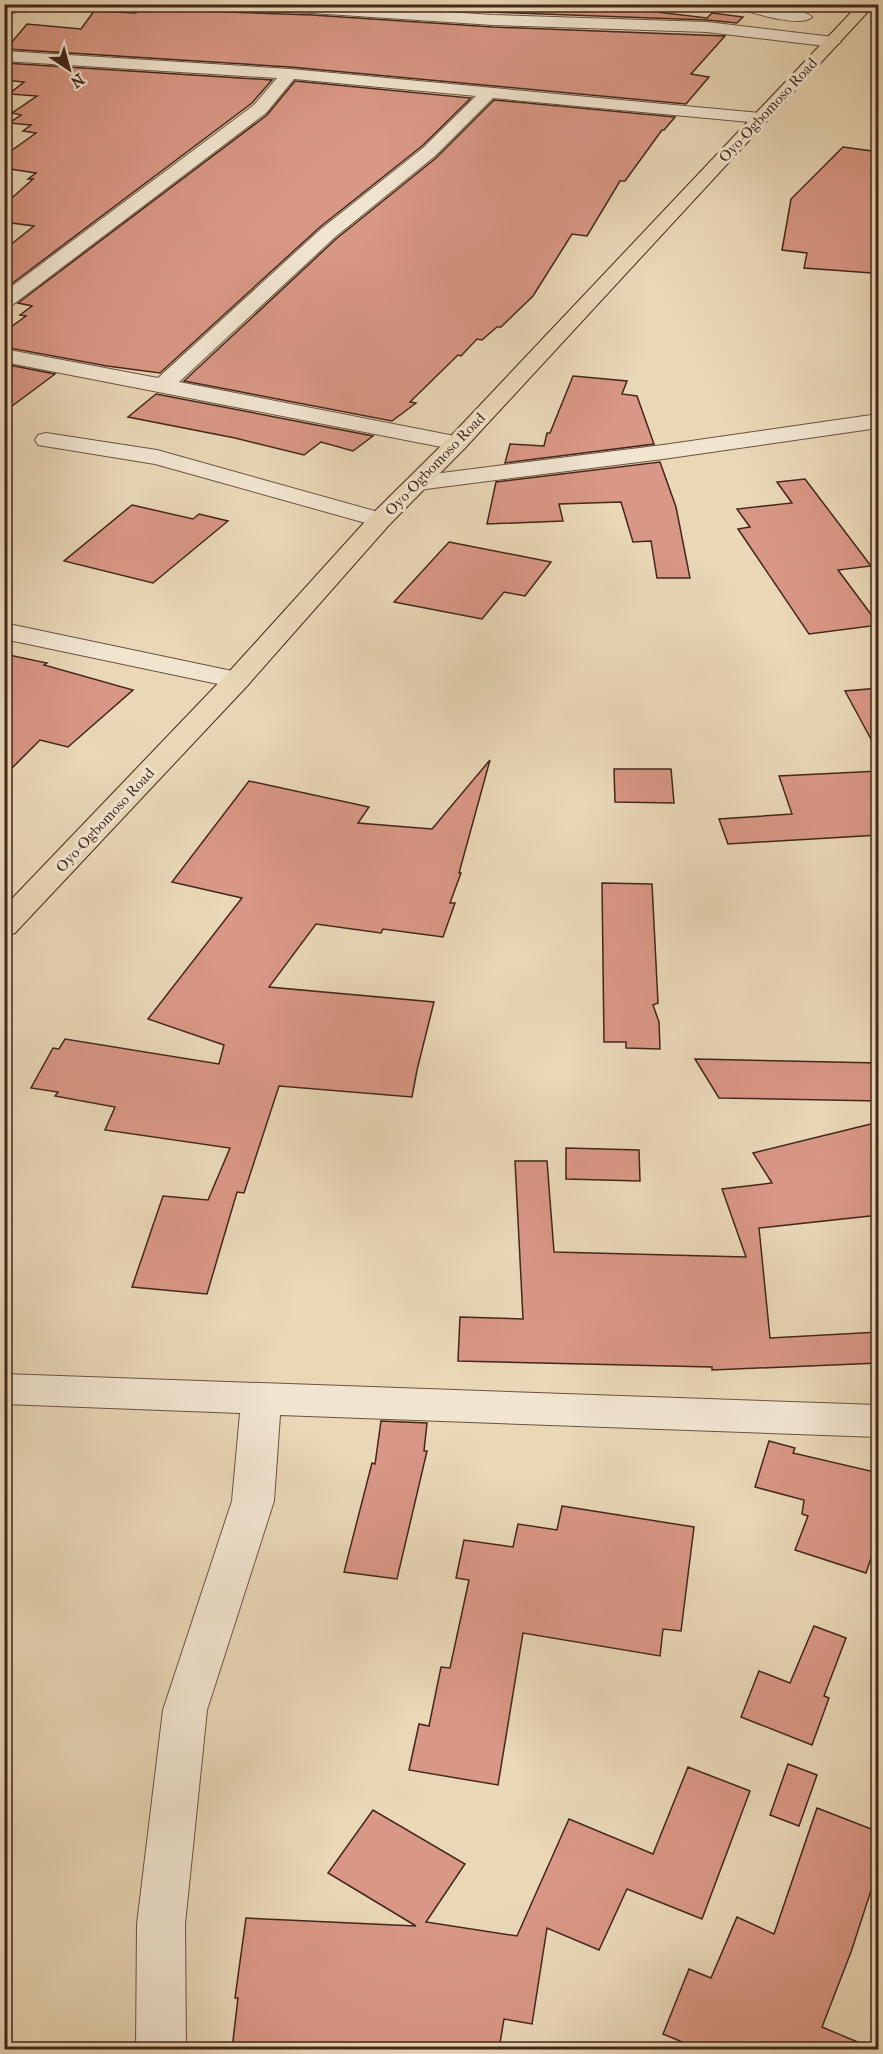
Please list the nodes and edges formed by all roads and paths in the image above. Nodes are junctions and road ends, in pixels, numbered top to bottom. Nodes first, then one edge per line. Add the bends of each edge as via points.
1 (26, 4) edge
2 (207, 4) edge
3 (738, 4) edge
4 (4, 11) edge
5 (849, 17) edge
6 (4, 56) edge
7 (28, 57) junction
8 (290, 74) junction
9 (4, 75) edge
10 (489, 93) junction
11 (760, 118) junction
12 (4, 302) edge
13 (4, 356) edge
14 (165, 385) junction
15 (879, 421) edge
16 (46, 440) dead end
17 (456, 443) junction
18 (418, 483) junction
19 (380, 520) junction
20 (4, 631) edge
21 (237, 680) junction
22 (4, 926) edge
23 (4, 1389) edge
24 (261, 1400) junction
25 (879, 1421) edge
26 (161, 2049) edge

1 - 4 street
2 - 5 street via 707,27
3 - 5 street via 771,13
5 - 11 highway, Oyo-Ogbomoso Road
6 - 7 street
7 - 8 street
7 - 9 street
8 - 10 street
8 - 12 street via 260,109
10 - 11 street
10 - 14 street via 429,152 328,233
11 - 17 highway, Oyo-Ogbomoso Road
13 - 14 street
14 - 17 street
15 - 18 street
16 - 19 street via 157,457
17 - 18 highway, Oyo-Ogbomoso Road
18 - 19 highway, Oyo-Ogbomoso Road
19 - 21 highway, Oyo-Ogbomoso Road
20 - 21 street
21 - 22 highway, Oyo-Ogbomoso Road
23 - 24 street
24 - 25 street
24 - 26 street via 253,1501 185,1710 161,1924

